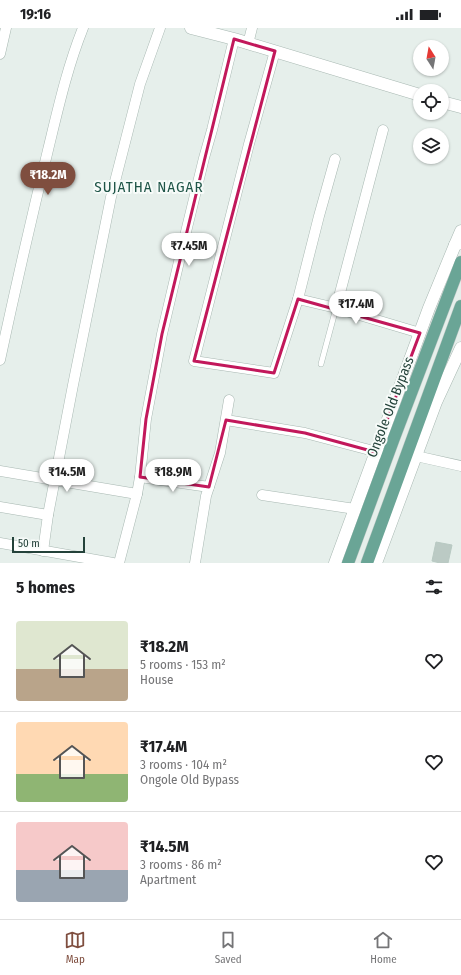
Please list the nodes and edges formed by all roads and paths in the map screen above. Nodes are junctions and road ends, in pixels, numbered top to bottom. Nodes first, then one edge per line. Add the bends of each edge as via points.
1 (6, 28) edge
2 (83, 28) edge
3 (160, 28) edge
4 (190, 28) edge
5 (252, 28) edge
6 (234, 39) junction
7 (248, 44) junction
8 (275, 51) junction
9 (0, 54) edge
10 (413, 93) edge
11 (449, 104) edge
12 (461, 108) edge
13 (383, 130) dead end
14 (335, 159) dead end
15 (461, 231) edge
16 (458, 244) edge
17 (461, 262) edge
18 (298, 299) junction
19 (461, 306) edge
20 (336, 308) junction
21 (420, 333) junction
22 (461, 348) edge
23 (0, 360) edge
24 (321, 364) dead end
25 (229, 400) dead end
26 (226, 420) junction
27 (381, 454) junction
28 (416, 456) junction
29 (461, 466) edge
30 (0, 471) edge
31 (140, 477) junction
32 (55, 480) junction
33 (209, 487) junction
34 (137, 494) junction
35 (262, 495) dead end
36 (0, 507) edge
37 (355, 509) junction
38 (48, 515) junction
39 (0, 543) edge
40 (43, 551) junction
41 (113, 563) edge
42 (119, 563) edge
43 (195, 563) edge
44 (335, 563) edge
45 (348, 563) edge
46 (367, 563) edge
47 (376, 563) edge

1 - 9 street
2 - 23 street via 62,94 42,174
3 - 32 street via 140,84 111,197
4 - 6 street
5 - 7 street
6 - 7 street
6 - 31 street via 162,334 146,419
7 - 8 street
8 - 10 street
8 - 18 street via 194,361 274,373
11 - 12 street
13 - 20 street
14 - 18 street
15 - 16 street
16 - 21 street
17 - 27 main road, Ongole Old Bypass
18 - 20 street
19 - 46 main road
20 - 21 street
20 - 24 lane
21 - 27 street
22 - 28 street via 436,402
25 - 26 street
26 - 27 street via 305,434
26 - 33 street via 220,453
27 - 37 street
27 - 45 main road, Ongole Old Bypass
28 - 29 street
28 - 47 street
30 - 32 street
31 - 33 street
31 - 34 street
32 - 34 street
32 - 38 street
33 - 43 street
34 - 42 street
35 - 37 street
36 - 38 street
37 - 44 street
38 - 40 street
39 - 40 street
40 - 41 street

